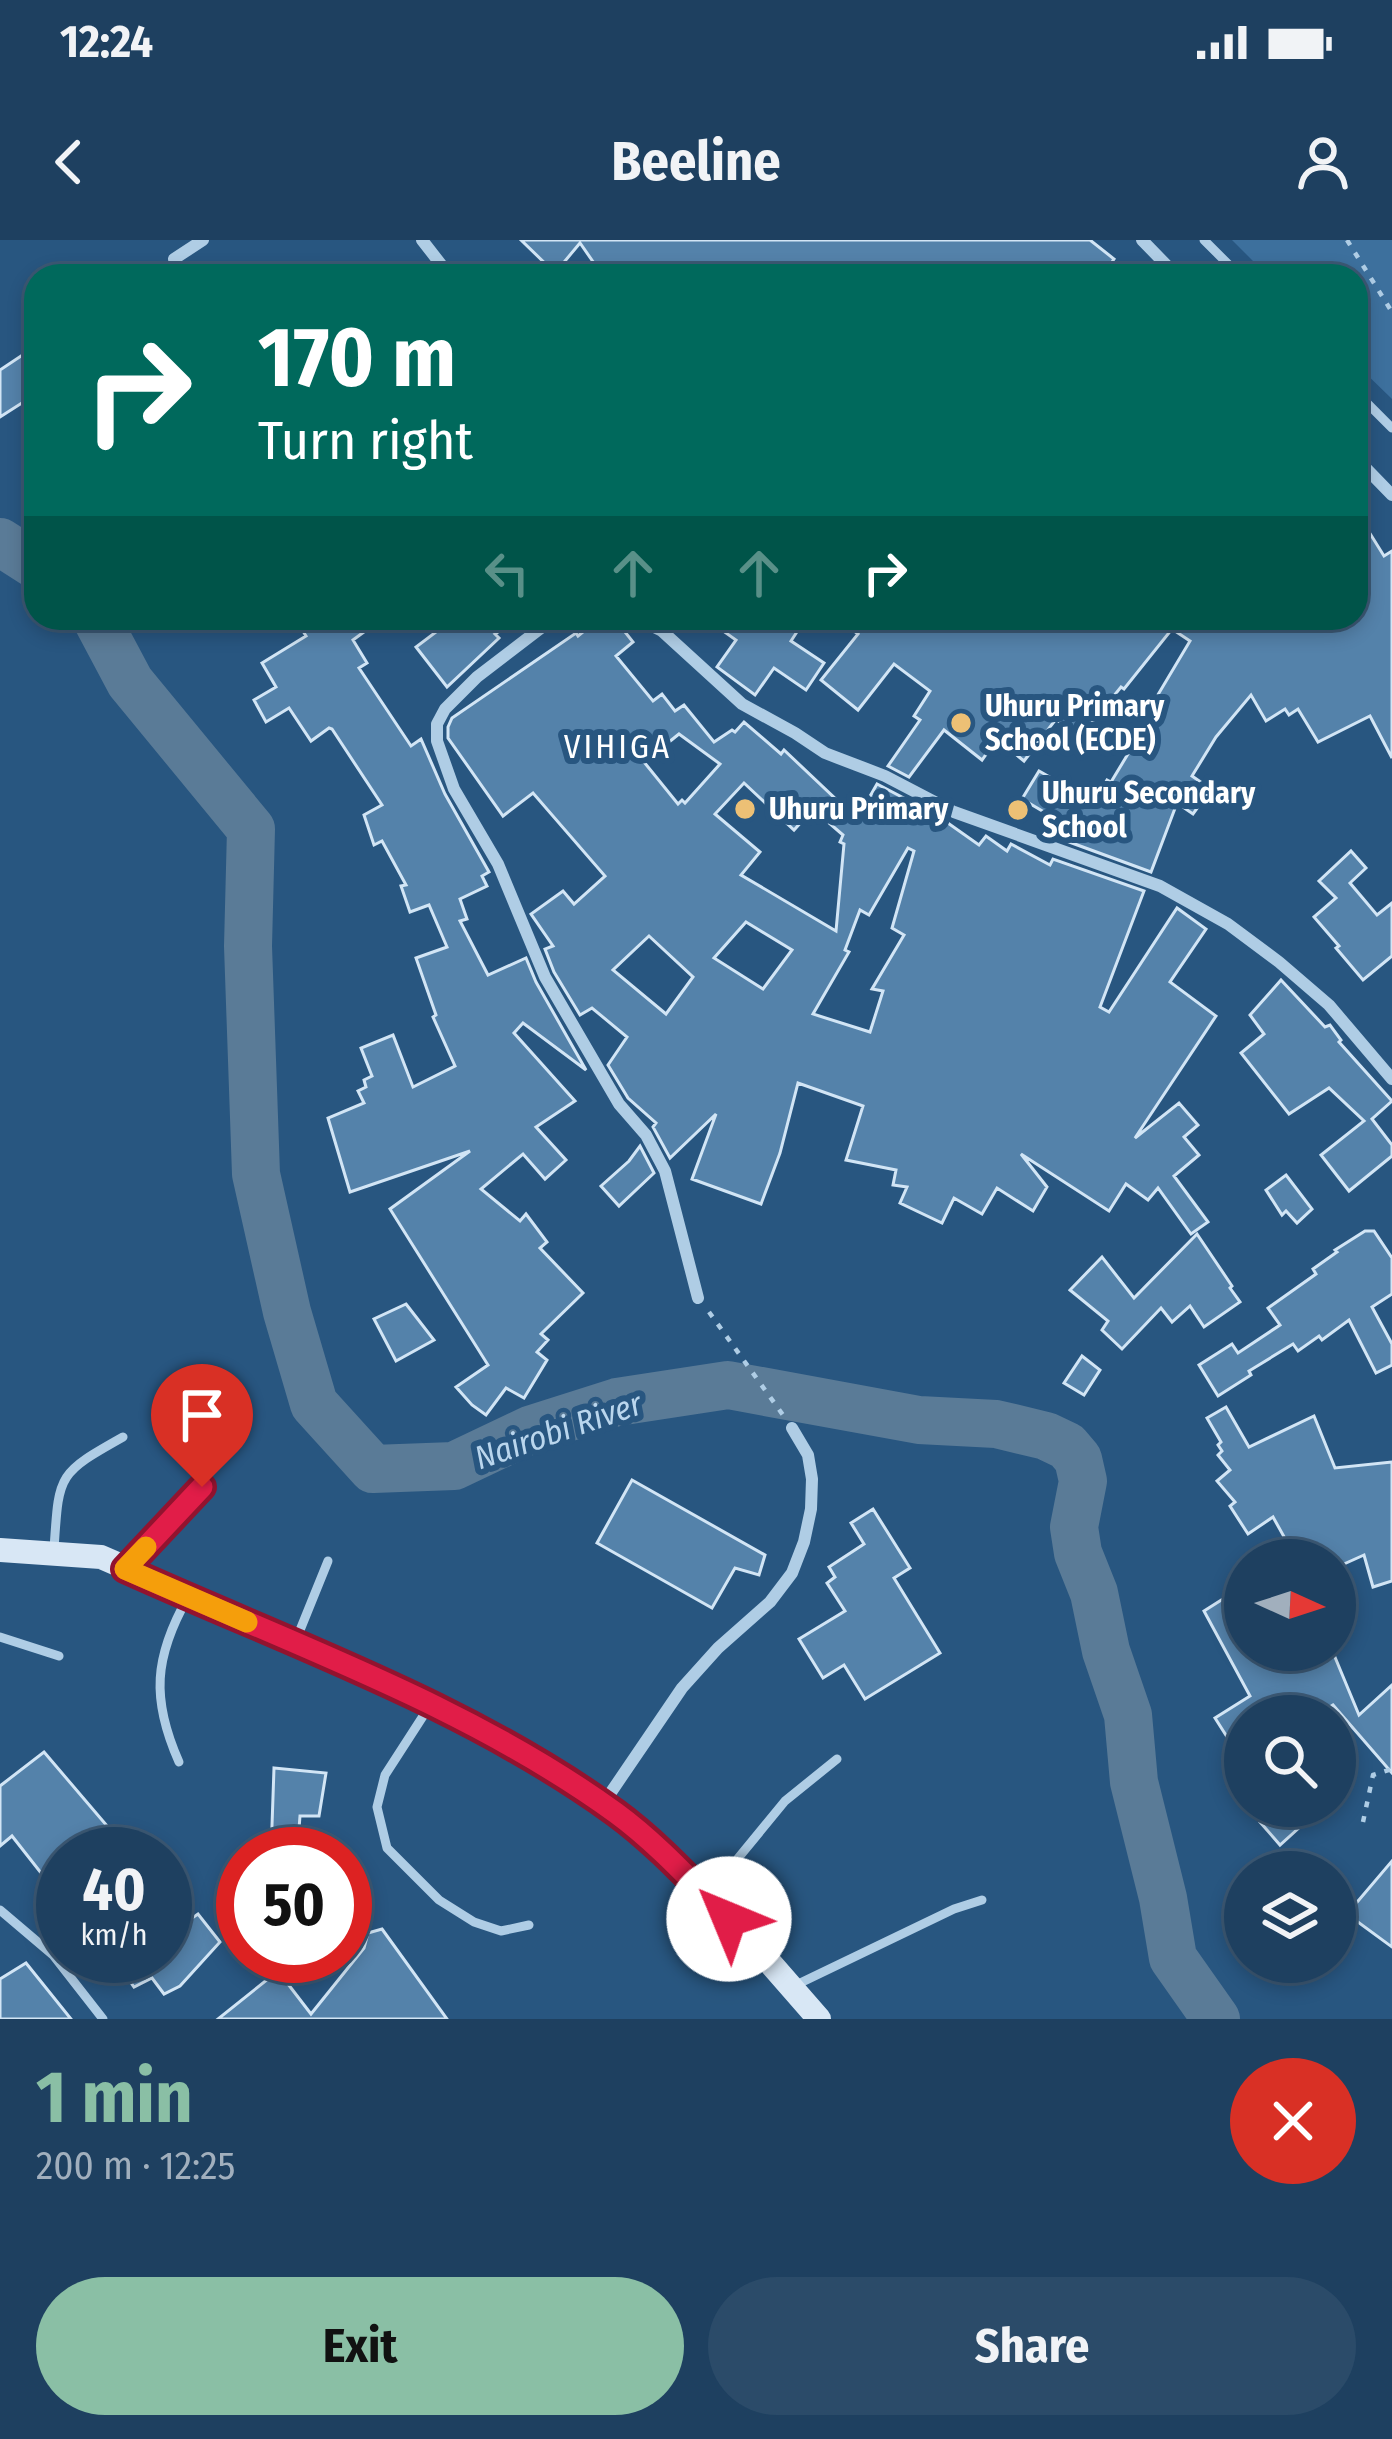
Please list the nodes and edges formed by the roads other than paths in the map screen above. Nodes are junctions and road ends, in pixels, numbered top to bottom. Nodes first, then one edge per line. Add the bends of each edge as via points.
1 (203, 240) edge
2 (422, 240) edge
3 (1142, 240) edge
4 (1204, 240) edge
5 (174, 260) dead end
6 (441, 264) edge
7 (1165, 264) edge
8 (1228, 264) edge
9 (1368, 404) edge
10 (1392, 428) edge
11 (1368, 470) edge
12 (1392, 495) edge
13 (538, 630) edge
14 (660, 630) edge
15 (1392, 1079) edge
16 (698, 1298) road end
17 (792, 1429) road end
18 (123, 1437) dead end
19 (202, 1487) dead end
20 (0, 1550) edge
21 (54, 1553) junction
22 (328, 1562) dead end
23 (125, 1569) junction
24 (188, 1597) junction
25 (0, 1637) edge
26 (296, 1642) junction
27 (59, 1656) dead end
28 (430, 1706) junction
29 (837, 1759) dead end
30 (179, 1762) dead end
31 (603, 1804) junction
32 (707, 1896) junction
33 (982, 1900) dead end
34 (0, 1910) edge
35 (529, 1925) dead end
36 (791, 1987) junction
37 (103, 2019) edge
38 (818, 2019) edge

1 - 5 street
2 - 6 street
3 - 7 street
4 - 8 lane
9 - 10 lane
11 - 12 street
13 - 16 street via 445,709 436,741 544,977 665,1172
14 - 15 street via 742,704 825,753 954,812 1160,886 1228,924 1329,1005
17 - 31 street via 812,1479 793,1573 682,1688
18 - 21 lane via 77,1463 60,1485
19 - 23 lane
20 - 21 main road
21 - 23 main road via 101,1557
22 - 26 lane
23 - 24 main road
24 - 26 main road
24 - 30 lane via 171,1626 158,1695
25 - 27 lane
26 - 28 main road
28 - 31 main road
28 - 35 lane via 385,1774 377,1808 387,1848 474,1922 502,1931
29 - 32 lane via 785,1801
31 - 32 main road
32 - 36 main road
33 - 36 lane
34 - 37 lane via 53,1954
36 - 38 main road

